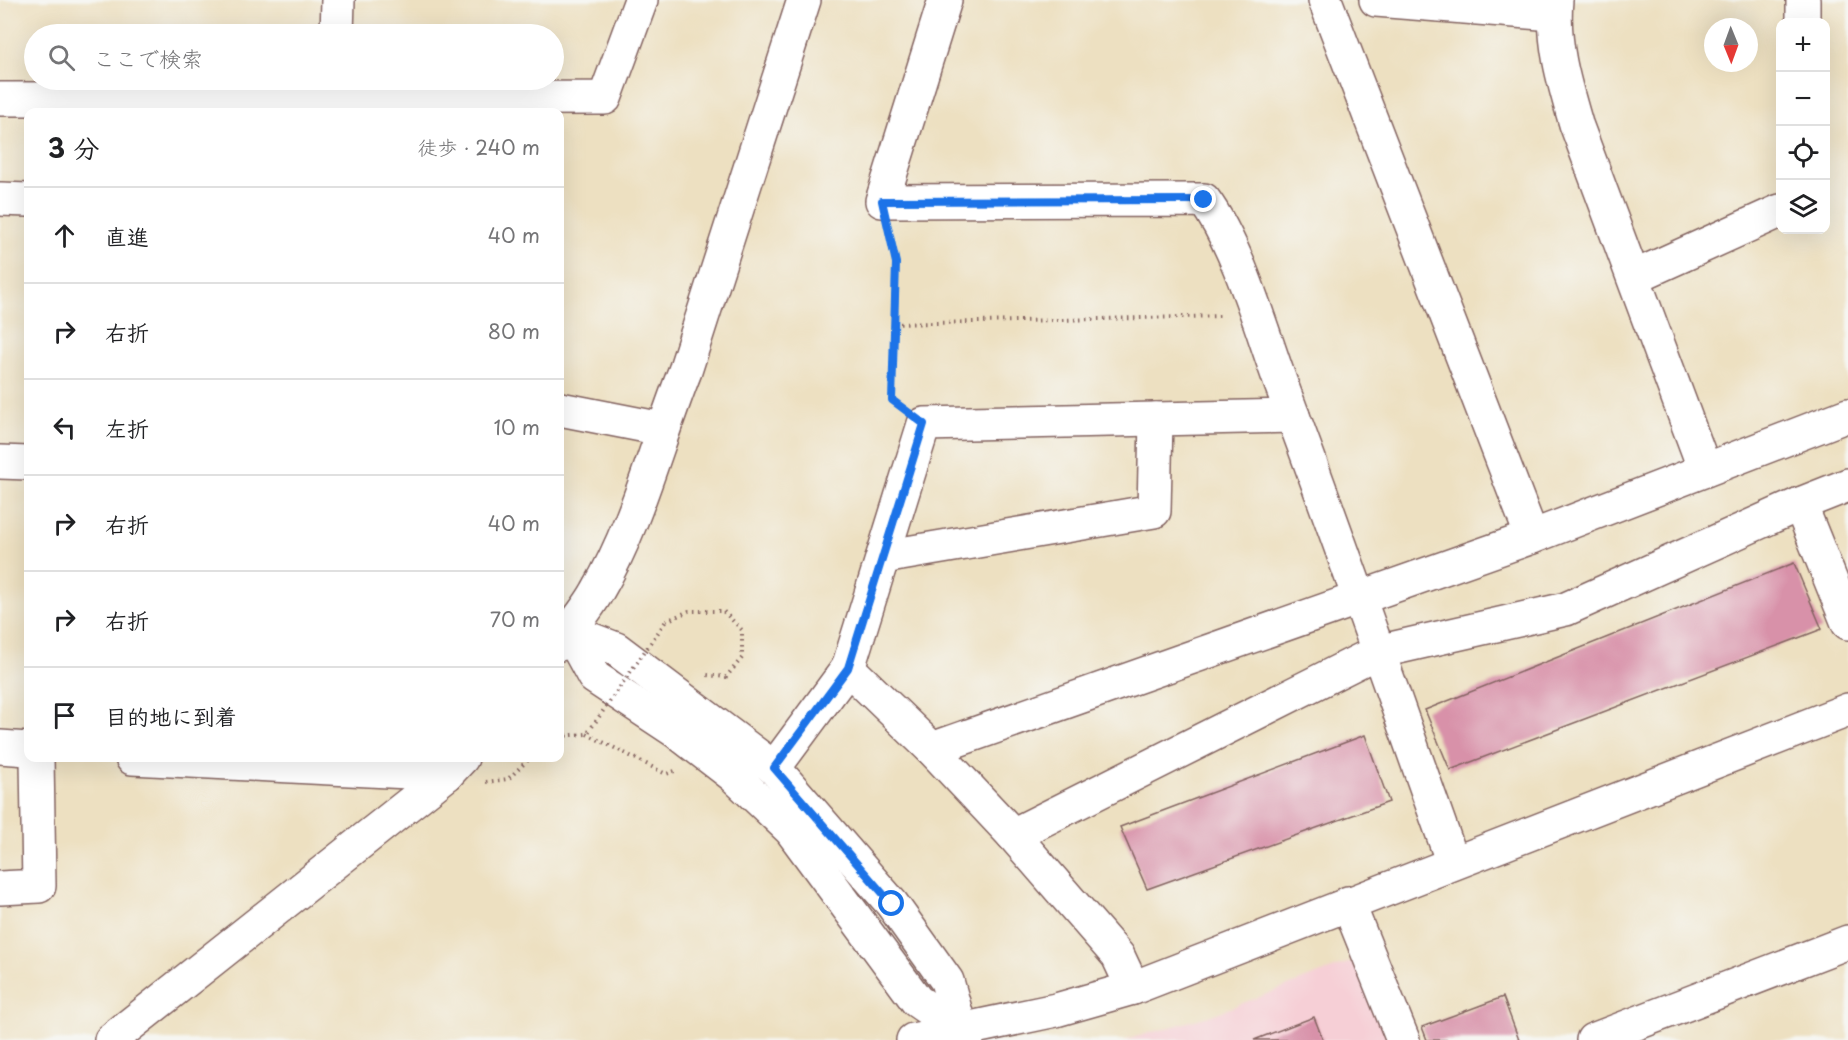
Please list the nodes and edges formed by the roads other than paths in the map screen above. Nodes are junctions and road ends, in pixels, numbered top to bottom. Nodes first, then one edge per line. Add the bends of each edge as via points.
1 (338, 0) edge
2 (641, 0) edge
3 (804, 0) edge
4 (945, 0) edge
5 (1324, 0) edge
6 (1376, 0) edge
7 (1803, 0) edge
8 (1555, 7) edge
9 (1803, 18) edge
10 (337, 24) edge
11 (302, 90) edge
12 (346, 90) edge
13 (0, 99) edge
14 (512, 106) edge
15 (0, 199) edge
16 (24, 200) edge
17 (1776, 213) edge
18 (1634, 276) junction
19 (564, 410) edge
20 (1848, 415) edge
21 (1293, 416) junction
22 (1156, 419) junction
23 (662, 429) junction
24 (0, 462) edge
25 (24, 463) edge
26 (1705, 470) junction
27 (1848, 485) edge
28 (1800, 504) junction
29 (1532, 537) junction
30 (883, 557) junction
31 (1357, 597) junction
32 (1848, 623) edge
33 (564, 638) edge
34 (1377, 652) junction
35 (848, 668) junction
36 (1848, 710) edge
37 (0, 747) edge
38 (24, 749) edge
39 (932, 749) junction
40 (37, 762) edge
41 (331, 762) edge
42 (454, 766) edge
43 (774, 768) junction
44 (1013, 835) junction
45 (1453, 863) junction
46 (0, 888) edge
47 (1348, 903) junction
48 (1848, 942) edge
49 (1132, 988) junction
50 (964, 1036) edge
51 (111, 1040) edge
52 (913, 1040) edge
53 (1403, 1040) edge
54 (1593, 1040) edge

1 - 10 street
2 - 14 street via 605,98
3 - 23 street via 685,371
4 - 21 street via 882,201 1204,200 1216,217
5 - 29 street
6 - 8 street
7 - 9 street
8 - 18 street via 1560,70
11 - 13 street
12 - 14 street
15 - 16 street
17 - 18 street
18 - 26 street
19 - 23 street
20 - 26 street
21 - 22 street
21 - 31 street
22 - 30 street via 1154,511
22 - 30 street via 924,424
23 - 33 street via 626,534 597,594
24 - 25 street
26 - 29 street
27 - 28 street
28 - 32 street
28 - 34 street via 1566,609
29 - 31 street
30 - 35 street
31 - 34 street
31 - 39 street
33 - 43 street via 616,649
33 - 50 street via 594,677 677,732 734,776 791,830 917,1001
34 - 44 street
34 - 45 street
35 - 39 street
35 - 43 street
36 - 45 street
37 - 38 street
39 - 44 street
40 - 46 street via 39,886
41 - 42 street
42 - 51 street
43 - 50 street via 892,904 947,981
44 - 49 street via 1119,956
45 - 47 street
47 - 49 street
47 - 53 street
48 - 54 street
49 - 50 street
50 - 52 street

